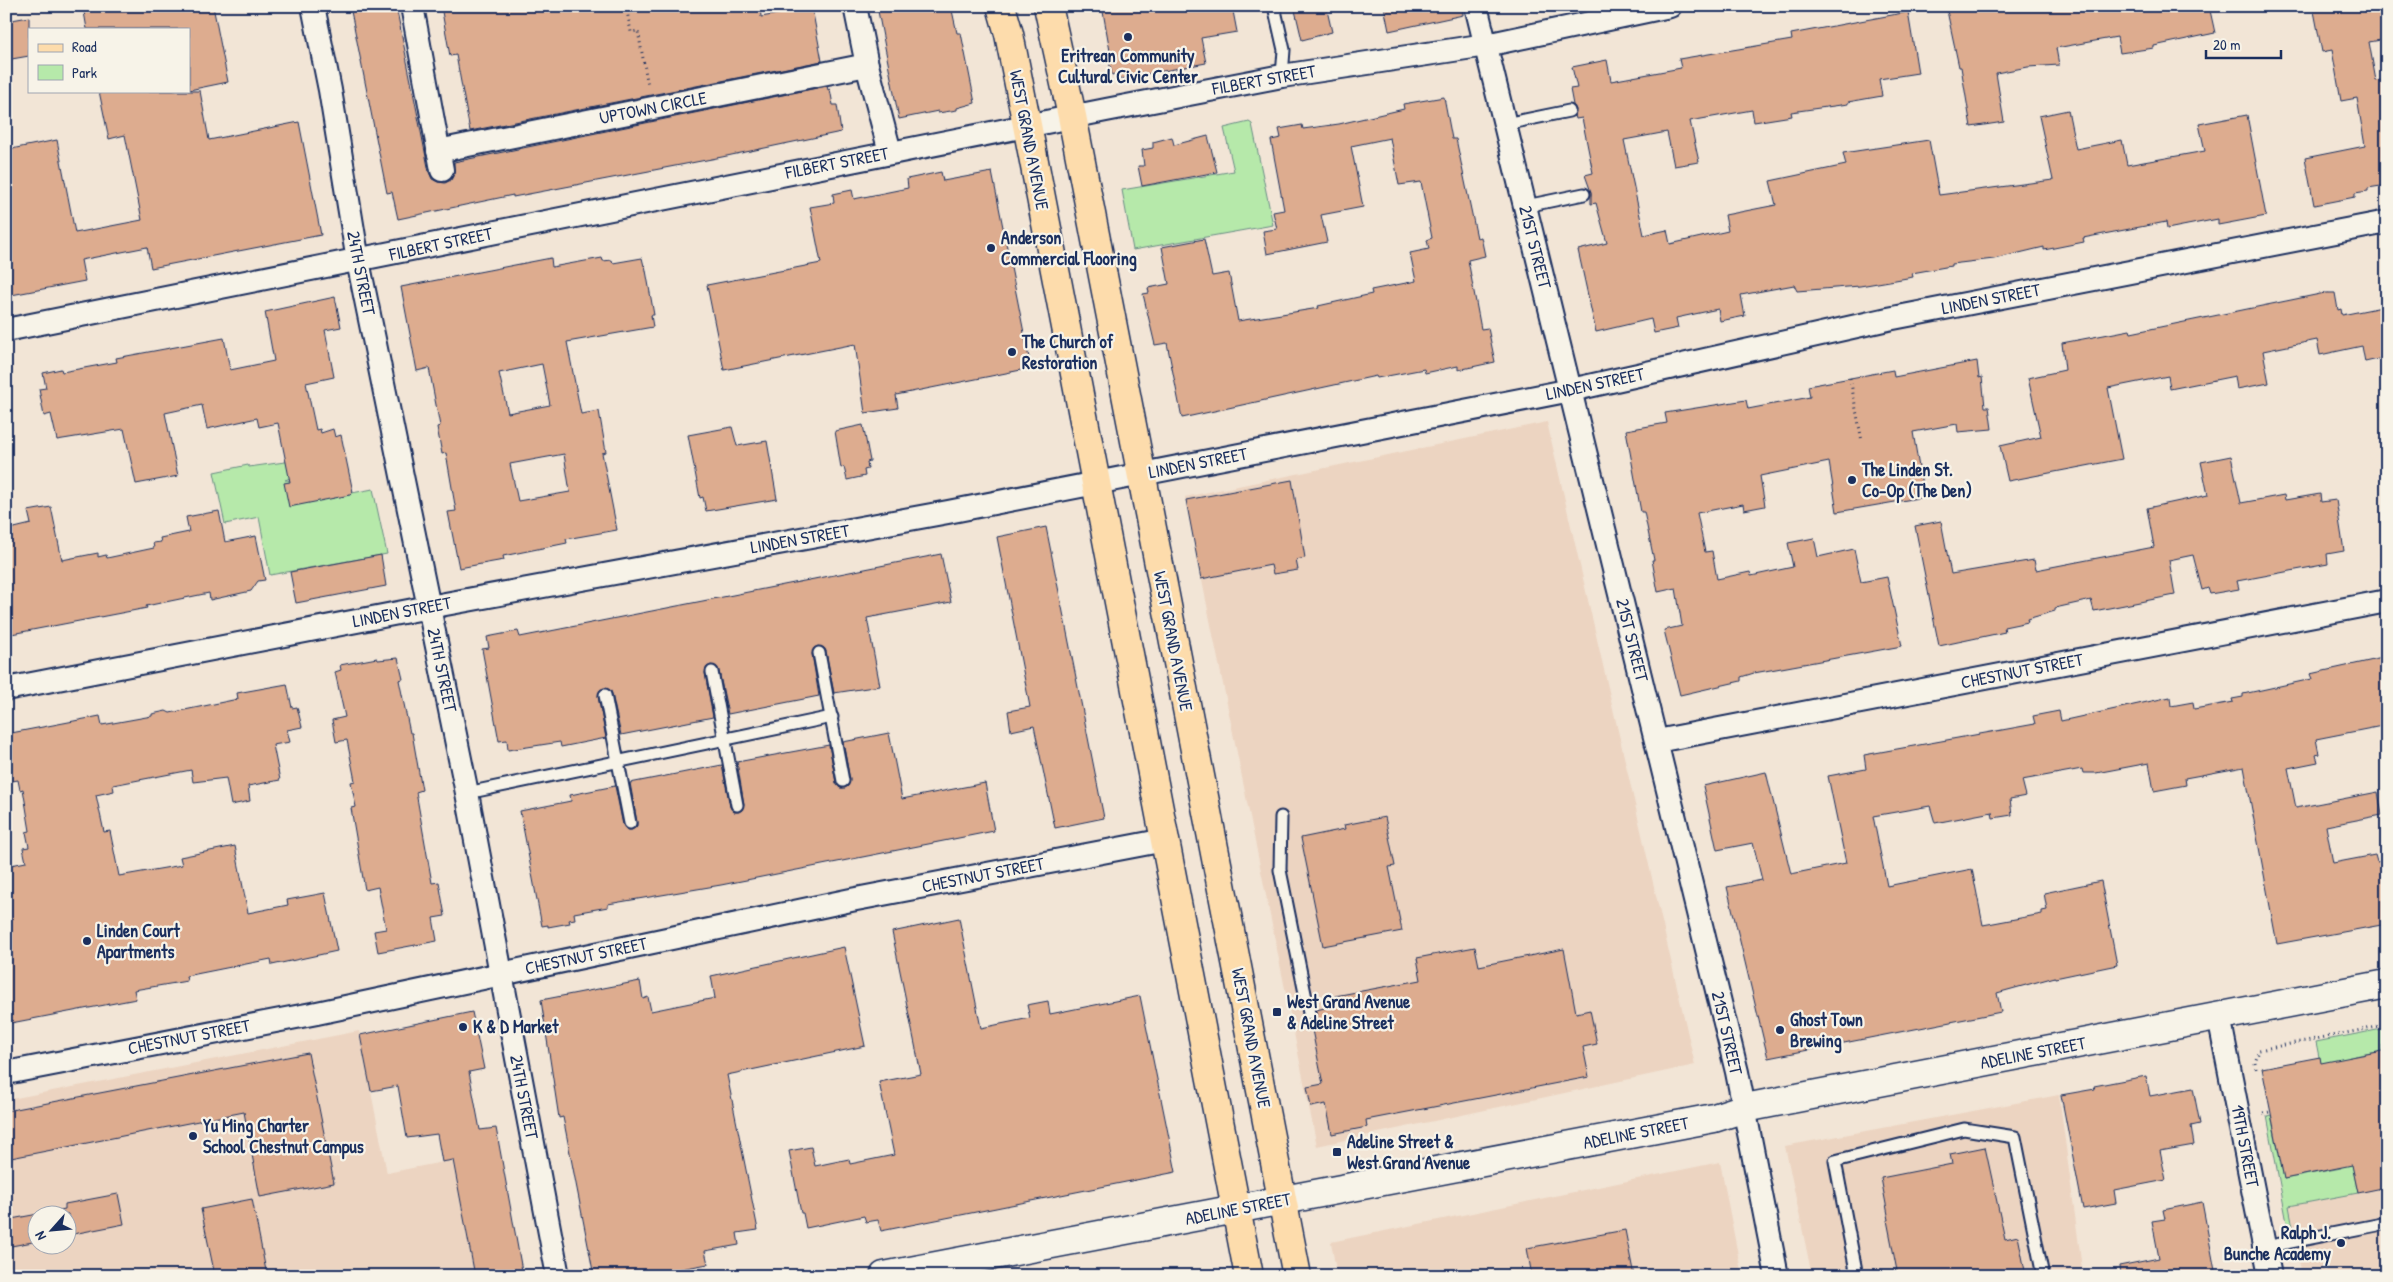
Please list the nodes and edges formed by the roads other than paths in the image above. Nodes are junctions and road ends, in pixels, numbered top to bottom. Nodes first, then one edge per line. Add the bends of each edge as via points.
1 (313, 6) edge
2 (412, 6) edge
3 (855, 6) edge
4 (1000, 6) edge
5 (1048, 6) edge
6 (1274, 6) edge
7 (1476, 6) edge
8 (1670, 6) edge
9 (1486, 45) junction
10 (867, 66) junction
11 (1282, 76) junction
12 (1569, 111) dead end
13 (1072, 116) junction
14 (1505, 124) junction
15 (1027, 126) junction
16 (890, 152) junction
17 (1584, 194) dead end
18 (1526, 206) junction
19 (2387, 222) edge
20 (358, 261) junction
21 (6, 330) edge
22 (1571, 390) junction
23 (1141, 474) junction
24 (1095, 483) junction
25 (2387, 601) edge
26 (429, 607) junction
27 (819, 653) dead end
28 (712, 672) dead end
29 (6, 689) edge
30 (605, 695) dead end
31 (832, 717) junction
32 (724, 739) junction
33 (1658, 741) junction
34 (618, 760) junction
35 (843, 781) dead end
36 (467, 793) junction
37 (737, 805) dead end
38 (1281, 817) dead end
39 (630, 823) dead end
40 (1166, 840) junction
41 (500, 975) junction
42 (2387, 984) edge
43 (1310, 1013) dead end
44 (2219, 1016) junction
45 (6, 1073) edge
46 (1745, 1108) junction
47 (1282, 1201) junction
48 (1236, 1210) junction
49 (2387, 1223) edge
50 (2265, 1247) junction
51 (558, 1276) edge
52 (884, 1276) edge
53 (1249, 1276) edge
54 (1297, 1276) edge
55 (1778, 1276) edge
56 (1858, 1276) edge
57 (2043, 1276) edge
58 (2270, 1276) edge

1 - 20 street, 24TH STREET
2 - 10 street, UPTOWN CIRCLE via 440,160 653,108
3 - 10 street
4 - 15 main road, WEST GRAND AVENUE
5 - 13 main road, WEST GRAND AVENUE
6 - 11 lane via 1284,50
7 - 9 street, 21ST STREET
8 - 9 street, FILBERT STREET
9 - 11 street, FILBERT STREET
9 - 14 street, 21ST STREET
10 - 16 street
11 - 13 street, FILBERT STREET
12 - 14 lane
13 - 15 street, FILBERT STREET
13 - 23 main road, WEST GRAND AVENUE
14 - 18 street, 21ST STREET
15 - 16 street, FILBERT STREET
15 - 24 main road, WEST GRAND AVENUE
16 - 20 street, FILBERT STREET
17 - 18 lane
18 - 22 street, 21ST STREET
19 - 22 street, LINDEN STREET via 1888,319
20 - 21 street, FILBERT STREET
20 - 26 street, 24TH STREET
22 - 23 street, LINDEN STREET
22 - 33 street, 21ST STREET
23 - 24 street, LINDEN STREET
23 - 47 main road, WEST GRAND AVENUE
24 - 26 street, LINDEN STREET
24 - 40 main road, WEST GRAND AVENUE
25 - 33 street, CHESTNUT STREET
26 - 29 street, LINDEN STREET
26 - 36 street, 24TH STREET
27 - 31 lane
28 - 32 lane
30 - 34 lane
31 - 32 lane
31 - 35 lane
32 - 34 lane
32 - 37 lane
33 - 46 street, 21ST STREET
34 - 36 lane
34 - 39 lane
36 - 41 street, 24TH STREET
38 - 43 lane via 1280,870
40 - 41 street, CHESTNUT STREET via 851,900
40 - 48 main road, WEST GRAND AVENUE
41 - 45 street, CHESTNUT STREET
41 - 51 street, 24TH STREET
42 - 44 main road, ADELINE STREET
44 - 46 main road, ADELINE STREET
44 - 50 street, 19TH STREET
46 - 47 main road, ADELINE STREET via 1714,1118
46 - 55 street, 21ST STREET
47 - 48 main road, ADELINE STREET
47 - 54 main road, WEST GRAND AVENUE
48 - 52 main road, ADELINE STREET
48 - 53 main road, WEST GRAND AVENUE
49 - 50 lane
50 - 58 street, 19TH STREET
56 - 57 lane via 1835,1161 1964,1129 2015,1137

